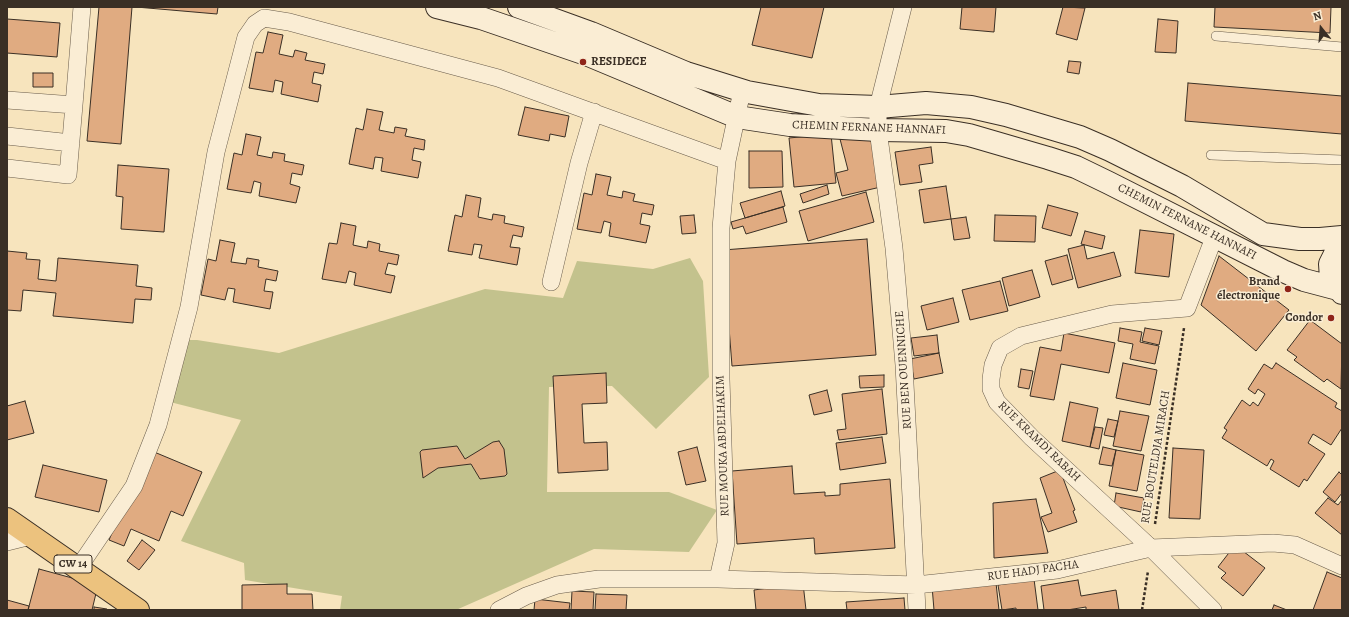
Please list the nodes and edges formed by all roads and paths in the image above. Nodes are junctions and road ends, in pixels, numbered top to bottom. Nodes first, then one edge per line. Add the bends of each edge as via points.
1 (82, 7) edge
2 (437, 7) edge
3 (519, 7) edge
4 (903, 7) edge
5 (1216, 36) dead end
6 (1342, 47) edge
7 (742, 91) junction
8 (7, 100) edge
9 (74, 105) junction
10 (878, 106) junction
11 (594, 112) junction
12 (736, 117) junction
13 (878, 130) junction
14 (7, 136) edge
15 (71, 143) junction
16 (1211, 155) dead end
17 (1342, 160) edge
18 (727, 161) junction
19 (7, 168) edge
20 (1215, 235) junction
21 (1342, 237) edge
22 (1342, 244) edge
23 (552, 282) dead end
24 (1340, 291) edge
25 (1187, 308) junction
26 (7, 519) edge
27 (31, 536) junction
28 (7, 542) edge
29 (1151, 548) junction
30 (1342, 566) edge
31 (79, 567) junction
32 (718, 579) junction
33 (916, 585) junction
34 (138, 610) edge
35 (499, 610) edge
36 (917, 610) edge
37 (1142, 610) edge
38 (1213, 610) edge

1 - 9 street
2 - 12 main road, CHEMIN FERNANE HANNAFI via 481,18 586,54
3 - 7 main road, CHEMIN FERNANE HANNAFI via 591,33 686,73
4 - 10 street, RUE BEN OUENNICHE
5 - 6 lane
7 - 10 main road, CHEMIN FERNANE HANNAFI via 819,105
7 - 12 street, RUE MOUKA ABDELHAKIM
8 - 9 street
9 - 15 street
10 - 13 street, RUE BEN OUENNICHE
10 - 21 main road, CHEMIN FERNANE HANNAFI via 926,103 971,107 1006,115 1080,137 1110,150 1182,186 1263,234 1300,239
11 - 18 street
11 - 23 street via 579,163
11 - 31 street via 498,78 289,22 264,18 255,24 246,37 216,152 189,307 158,426 134,486
12 - 13 main road, CHEMIN FERNANE HANNAFI via 790,125
12 - 18 street, RUE MOUKA ABDELHAKIM
13 - 20 main road, CHEMIN FERNANE HANNAFI via 946,131 970,135 1042,156 1076,167
13 - 33 street, RUE BEN OUENNICHE via 894,248 904,365
14 - 15 street
15 - 19 street via 68,175
16 - 17 lane
18 - 32 street, RUE MOUKA ABDELHAKIM via 721,228 720,317 726,543
20 - 24 main road, CHEMIN FERNANE HANNAFI via 1304,280
20 - 25 street
22 - 24 main road, CHEMIN FERNANE HANNAFI via 1330,264 1331,278
25 - 29 path, RUE BOUTELDJA MIRACH
25 - 29 street, RUE KRAMDI RABAH via 1112,314 1021,336 1000,348 993,365 991,379 993,395 997,402 1032,438
26 - 27 main road, CW 14
27 - 28 street
27 - 31 main road, CW 14
29 - 30 street, RUE HADJ PACHA via 1272,543 1295,545
29 - 33 street, RUE HADJ PACHA via 1057,570
29 - 37 path, RUE BOUTELDJA MIRACH
29 - 38 street, RUE KRAMDI RABAH
31 - 34 main road, CW 14
32 - 33 street, RUE HADJ PACHA
32 - 35 street via 599,579 557,585 526,596
33 - 36 street, RUE BEN OUENNICHE

